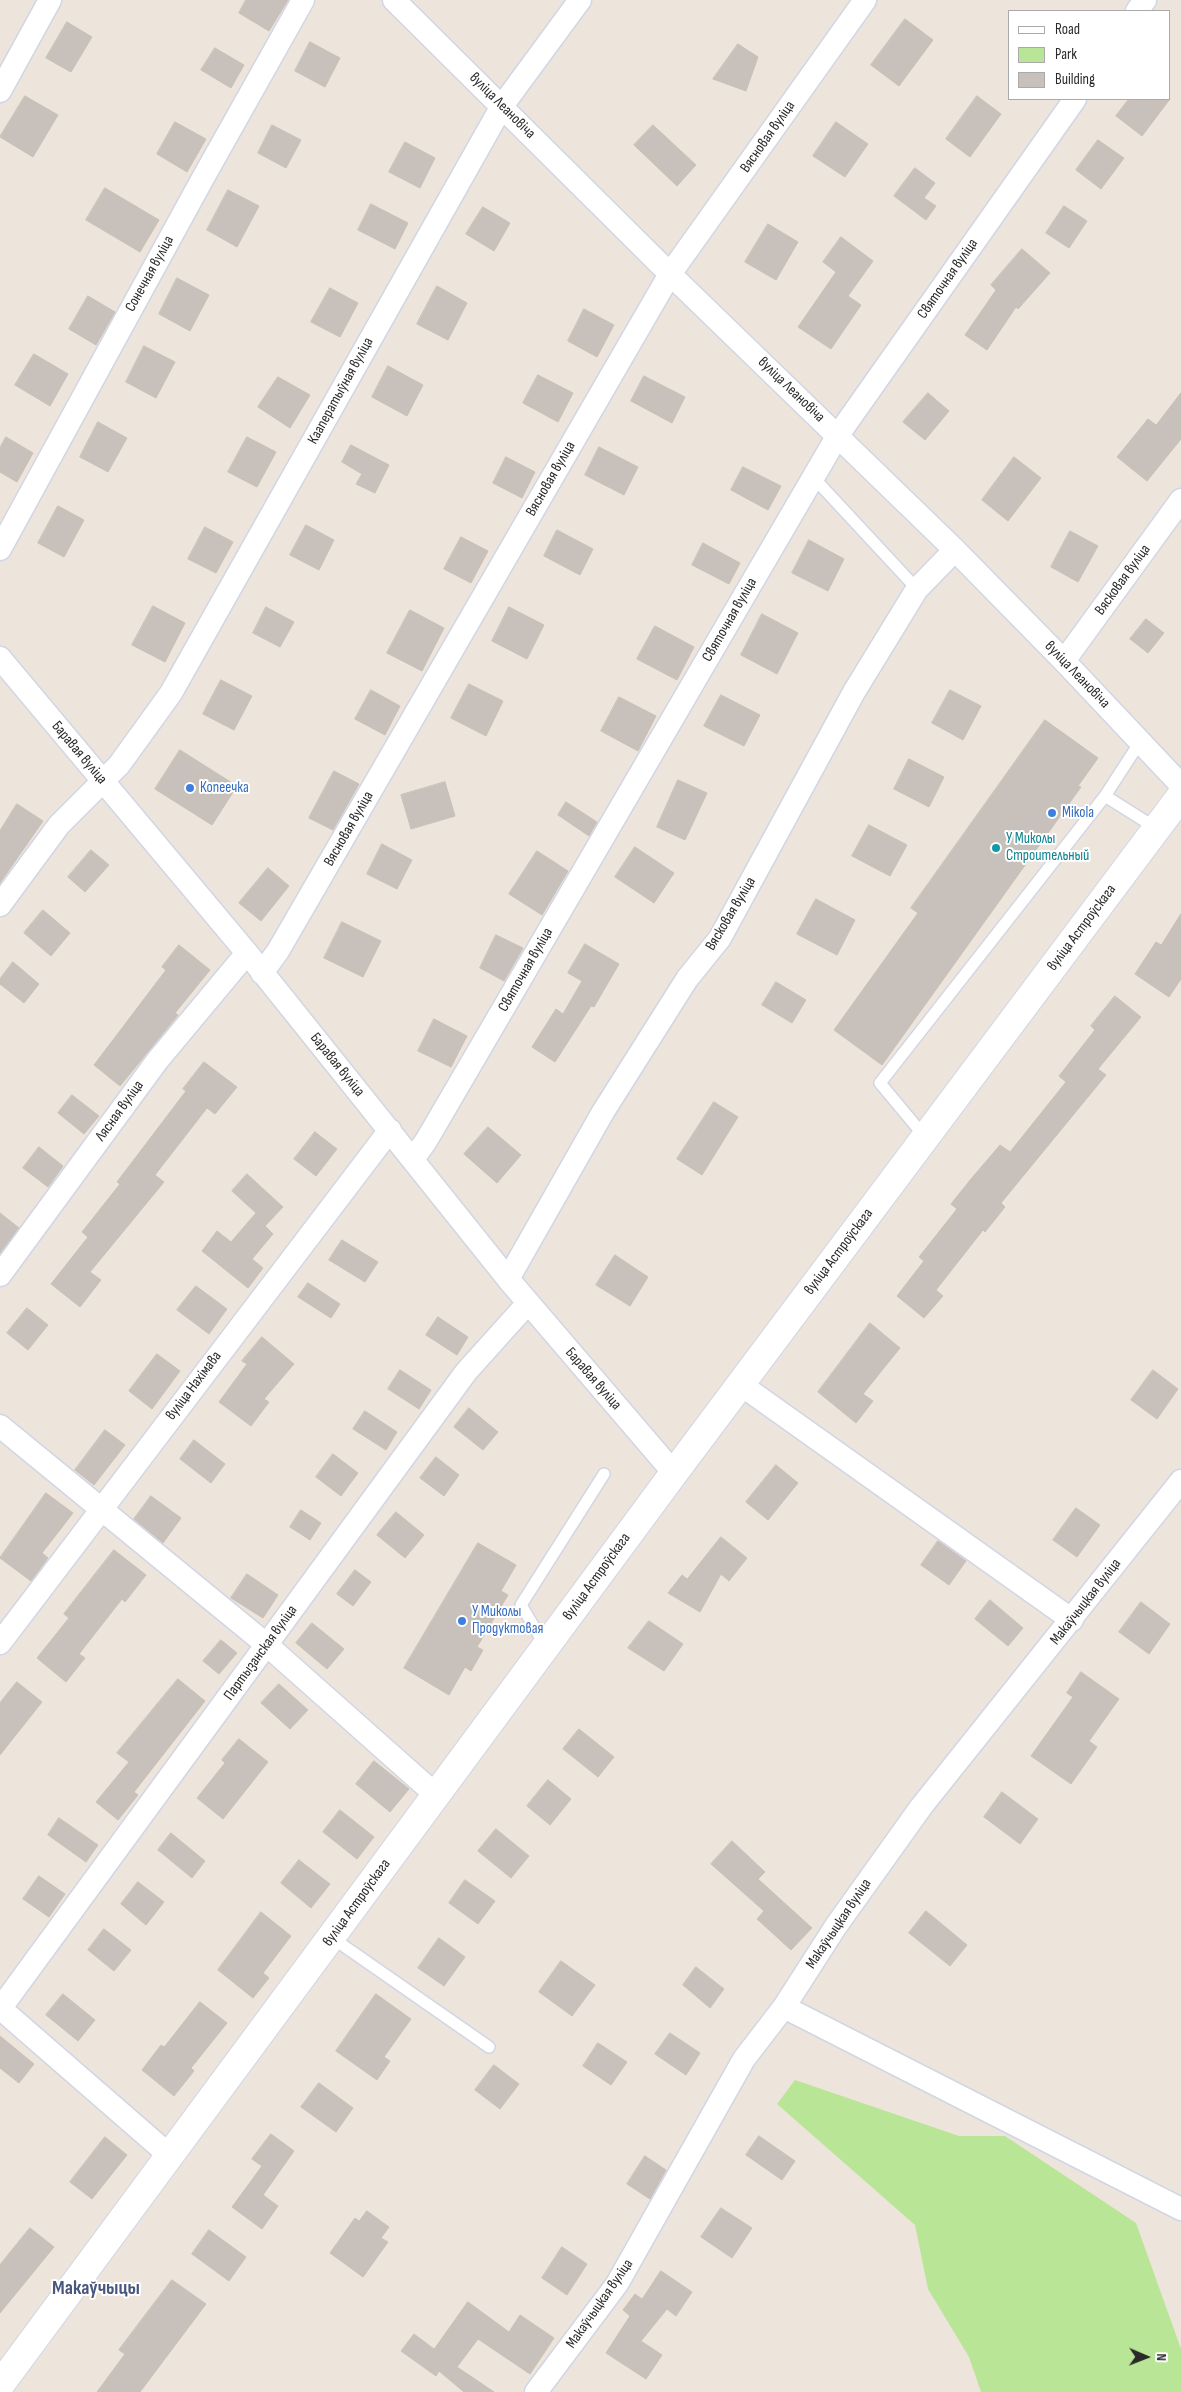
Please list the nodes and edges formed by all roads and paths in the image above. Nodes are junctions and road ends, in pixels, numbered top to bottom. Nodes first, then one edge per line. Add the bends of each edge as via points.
1 (50, 0) edge
2 (303, 0) edge
3 (394, 0) edge
4 (580, 0) edge
5 (865, 0) edge
6 (0, 91) edge
7 (1074, 100) edge
8 (502, 106) junction
9 (670, 274) junction
10 (838, 435) junction
11 (814, 477) junction
12 (1181, 500) edge
13 (0, 549) edge
14 (955, 550) junction
15 (917, 589) junction
16 (0, 658) edge
17 (1064, 661) junction
18 (1140, 742) junction
19 (103, 782) junction
20 (1105, 796) junction
21 (1174, 806) edge
22 (0, 905) edge
23 (247, 953) junction
24 (262, 973) junction
25 (390, 1130) junction
26 (925, 1137) junction
27 (413, 1159) junction
28 (0, 1275) edge
29 (508, 1279) junction
30 (528, 1303) junction
31 (740, 1384) junction
32 (0, 1426) edge
33 (674, 1473) junction
34 (604, 1474) dead end
35 (1181, 1481) edge
36 (101, 1508) junction
37 (1072, 1620) junction
38 (0, 1643) edge
39 (267, 1644) junction
40 (546, 1647) junction
41 (436, 1795) junction
42 (331, 1937) junction
43 (784, 2007) junction
44 (0, 2008) edge
45 (489, 2048) dead end
46 (169, 2155) junction
47 (1181, 2210) edge
48 (3, 2372) edge
49 (536, 2392) edge

1 - 6 street
2 - 13 street, Сонечная вуліца
3 - 8 street, вуліца Леановіча
4 - 8 street, Кааператыўная вуліца
5 - 9 street, Вясновая вуліца
7 - 10 street, Святочная вуліца
8 - 9 street, вуліца Леановіча
8 - 19 street, Кааператыўная вуліца via 171,693 119,766
9 - 10 street, вуліца Леановіча
9 - 24 street, Вясновая вуліца via 278,951
10 - 11 street, Святочная вуліца
10 - 14 street, вуліца Леановіча
11 - 15 lane
11 - 27 street, Святочная вуліца
12 - 17 street, Вясковая вуліца
14 - 15 street, Вясковая вуліца
14 - 17 street, вуліца Леановіча
15 - 29 street, Вясковая вуліца via 854,692 720,938 687,979 603,1112
16 - 19 street, Баравая вуліца
17 - 18 street, вуліца Леановіча
18 - 20 lane
18 - 21 street, вуліца Леановіча
19 - 22 street, Кааператыўная вуліца via 59,824
19 - 23 street, Баравая вуліца
20 - 21 lane
20 - 26 lane via 880,1083
21 - 26 street, вуліца Астроўскага
23 - 24 street, Баравая вуліца
23 - 28 street, Лясная вуліца via 158,1061
24 - 25 street, Баравая вуліца
25 - 27 street, Баравая вуліца
25 - 36 street, вуліца Нахімава
26 - 31 street, вуліца Астроўскага
27 - 29 street, Баравая вуліца
29 - 30 street, Баравая вуліца
30 - 33 street, Баравая вуліца
30 - 39 street, Партызанская вуліца via 466,1372
31 - 33 street, вуліца Астроўскага
31 - 37 street
32 - 36 street
33 - 40 street, вуліца Астроўскага
34 - 40 lane via 521,1605
35 - 37 street, Макаўчыцкая вуліца
36 - 38 street, вуліца Нахімава
36 - 39 street
37 - 43 street, Макаўчыцкая вуліца via 921,1807 836,1926
39 - 41 street
39 - 44 street, Партызанская вуліца
40 - 41 street, вуліца Астроўскага
41 - 42 street, вуліца Астроўскага
42 - 45 lane
42 - 46 street, вуліца Астроўскага
43 - 47 street
43 - 49 street, Макаўчыцкая вуліца via 744,2059 617,2284
44 - 46 street
46 - 48 street, вуліца Астроўскага

